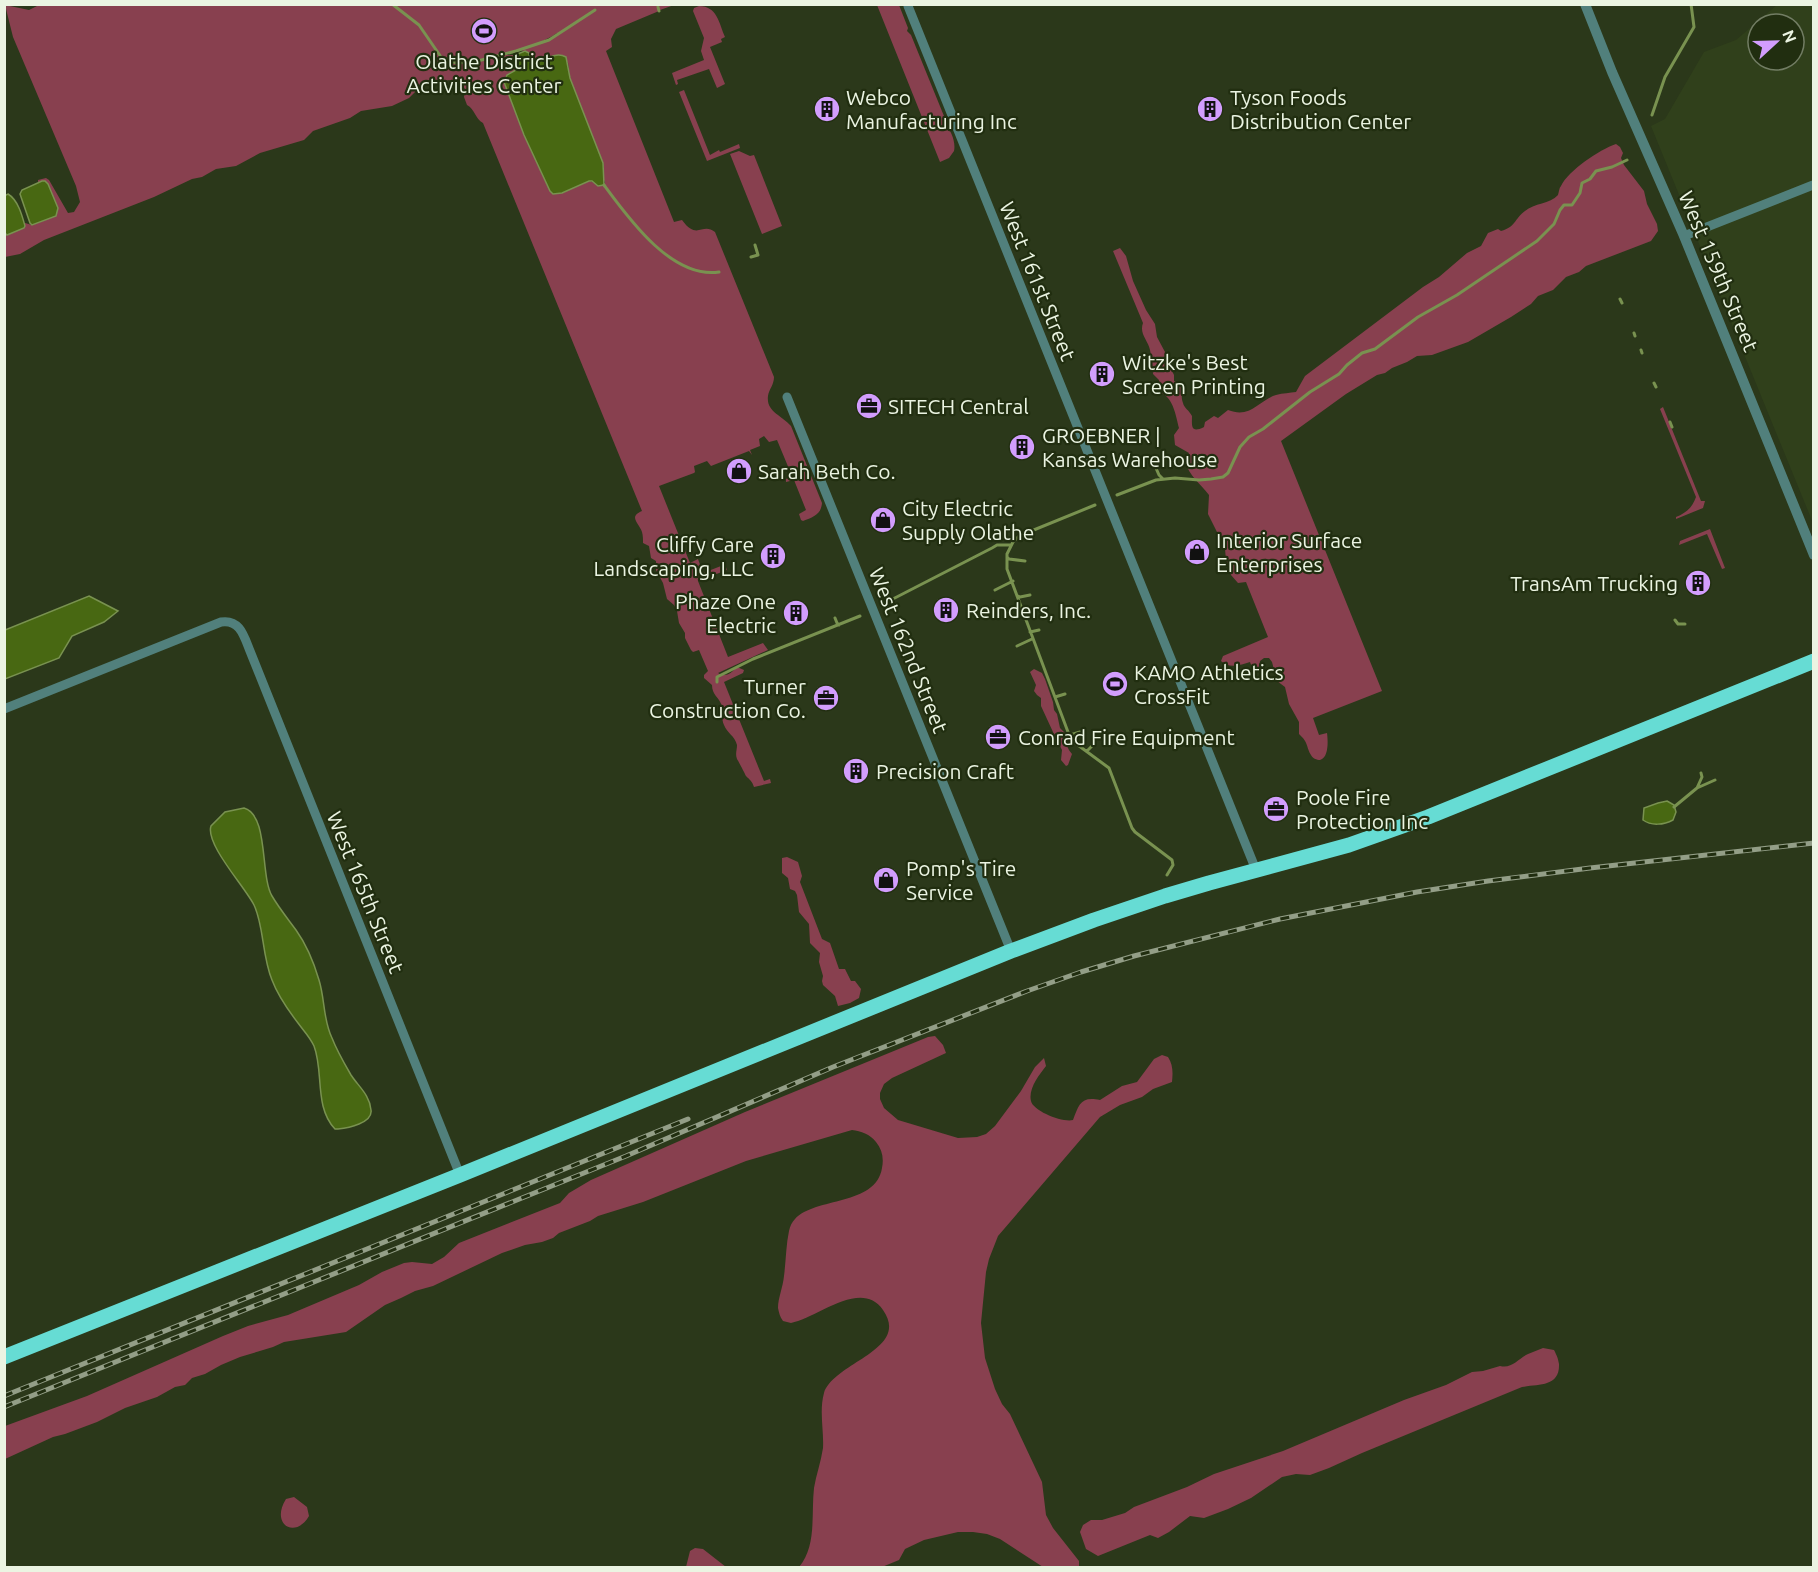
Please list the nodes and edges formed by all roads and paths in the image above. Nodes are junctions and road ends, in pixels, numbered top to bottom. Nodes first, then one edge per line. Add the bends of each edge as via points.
1 (1585, 4) edge
2 (908, 6) dead end
3 (1813, 185) edge
4 (1684, 236) junction
5 (787, 397) dead end
6 (1814, 555) edge
7 (1814, 661) edge
8 (4, 709) edge
9 (1256, 870) junction
10 (1011, 951) junction
11 (460, 1175) junction
12 (4, 1357) edge

1 - 4 street, West 159th Street
2 - 9 street, West 161st Street
3 - 4 street
4 - 6 street, West 159th Street
5 - 10 street, West 162nd Street
7 - 9 highway via 1407,825
8 - 11 street, West 165th Street via 222,622 236,624 243,633
9 - 10 highway via 1104,916
10 - 11 highway
11 - 12 highway

